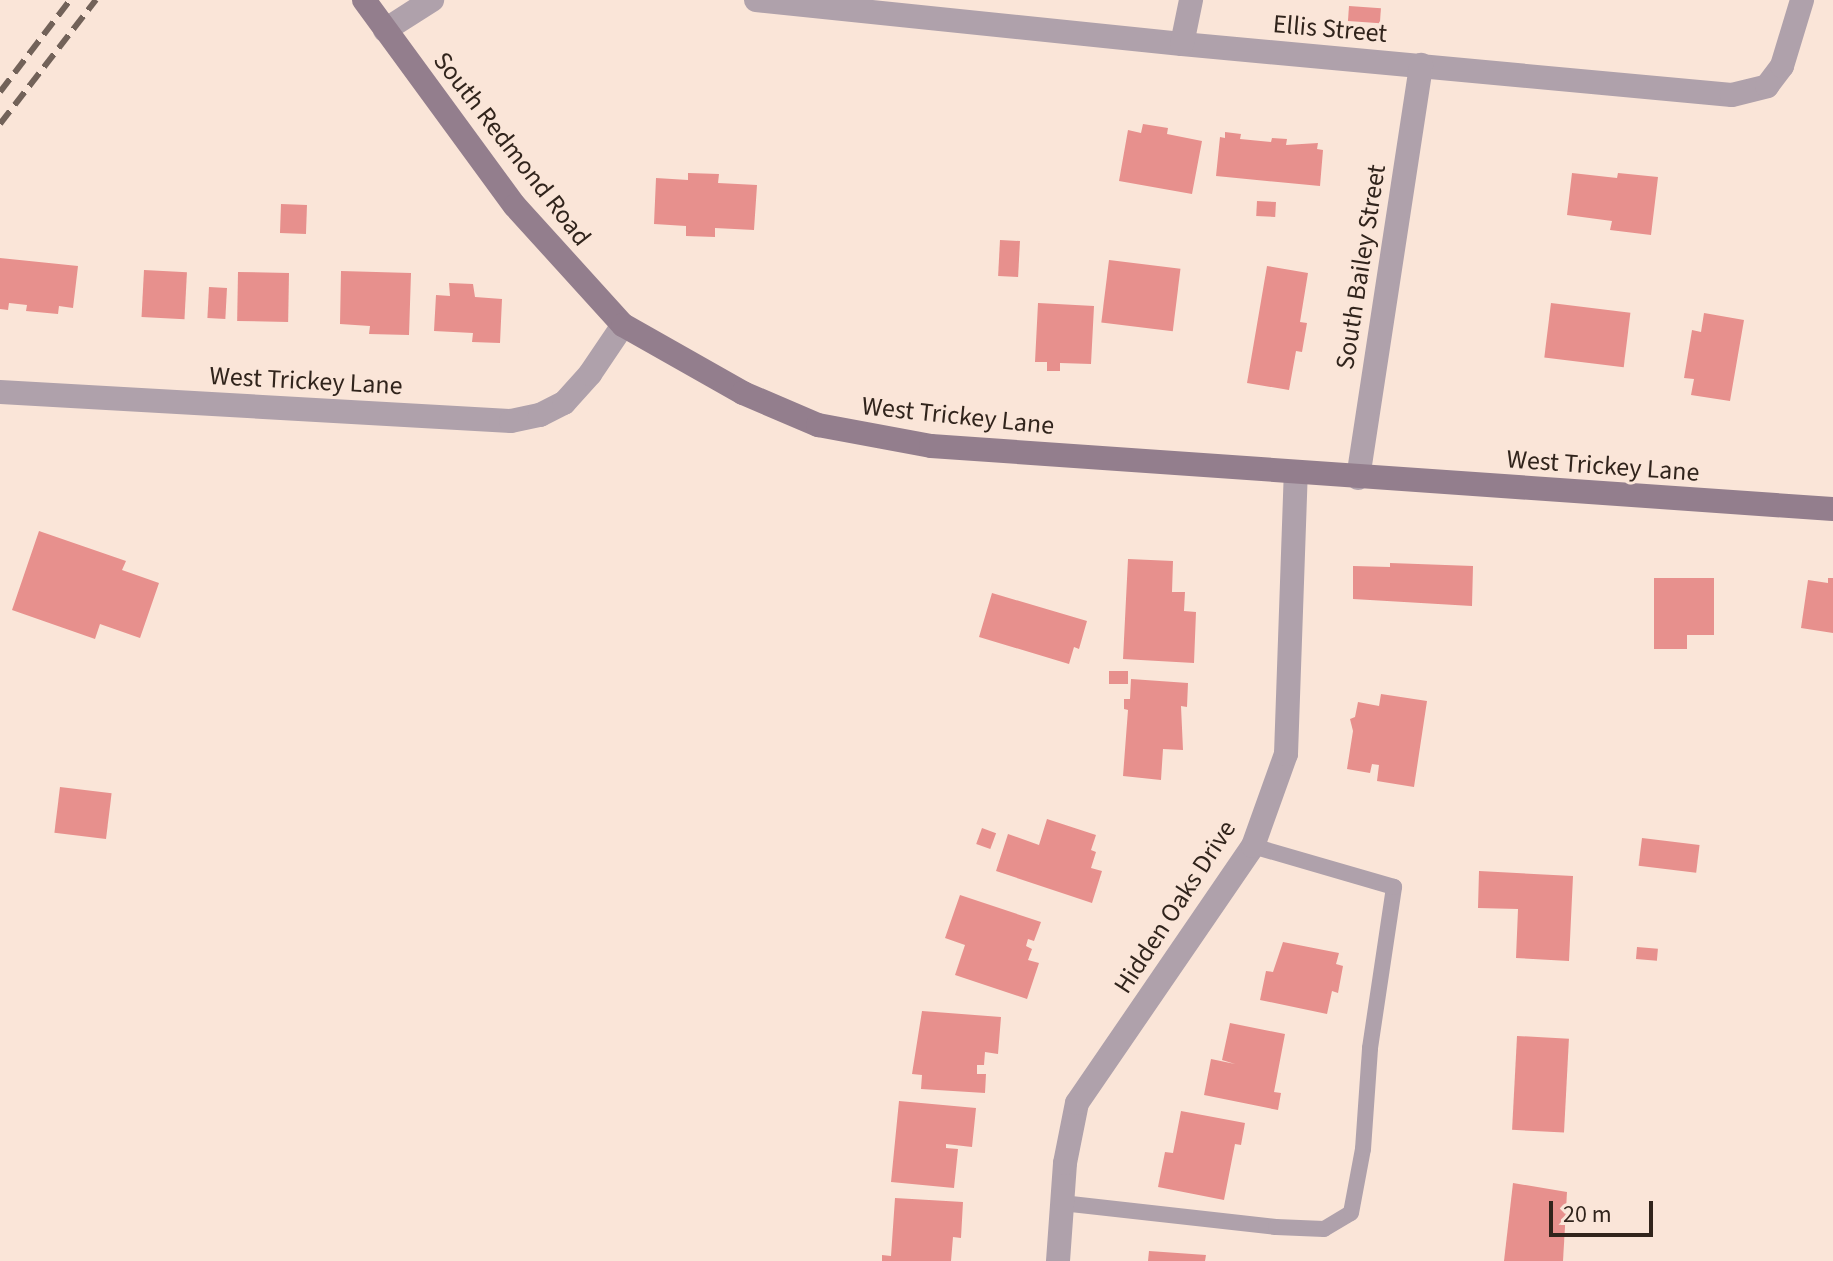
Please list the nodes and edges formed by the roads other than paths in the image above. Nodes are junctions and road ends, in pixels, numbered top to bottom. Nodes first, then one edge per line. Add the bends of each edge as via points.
1 (364, 0) edge
2 (432, 0) edge
3 (756, 0) edge
4 (1191, 0) edge
5 (1802, 0) edge
6 (385, 30) junction
7 (1182, 44) junction
8 (1421, 65) junction
9 (623, 325) junction
10 (0, 392) edge
11 (1296, 472) junction
12 (1358, 478) junction
13 (1833, 509) edge
14 (1253, 846) junction
15 (1062, 1203) junction
16 (1058, 1261) edge

1 - 6 street, South Redmond Road
2 - 6 street
3 - 7 street, Ellis Street
4 - 7 street
5 - 8 street, Ellis Street via 1782,66 1767,86 1756,91 1732,95
6 - 9 street, South Redmond Road via 515,206
7 - 8 street, Ellis Street
8 - 12 street, South Bailey Street
9 - 10 street, West Trickey Lane via 564,403 511,421
9 - 11 street, West Trickey Lane via 743,393 818,425 862,436 931,446
11 - 12 street, West Trickey Lane
11 - 14 street, Hidden Oaks Drive via 1286,754
12 - 13 street, West Trickey Lane
14 - 15 street, Hidden Oaks Drive via 1077,1103
14 - 15 lane via 1394,887 1351,1213 1324,1229
15 - 16 street, Hidden Oaks Drive

